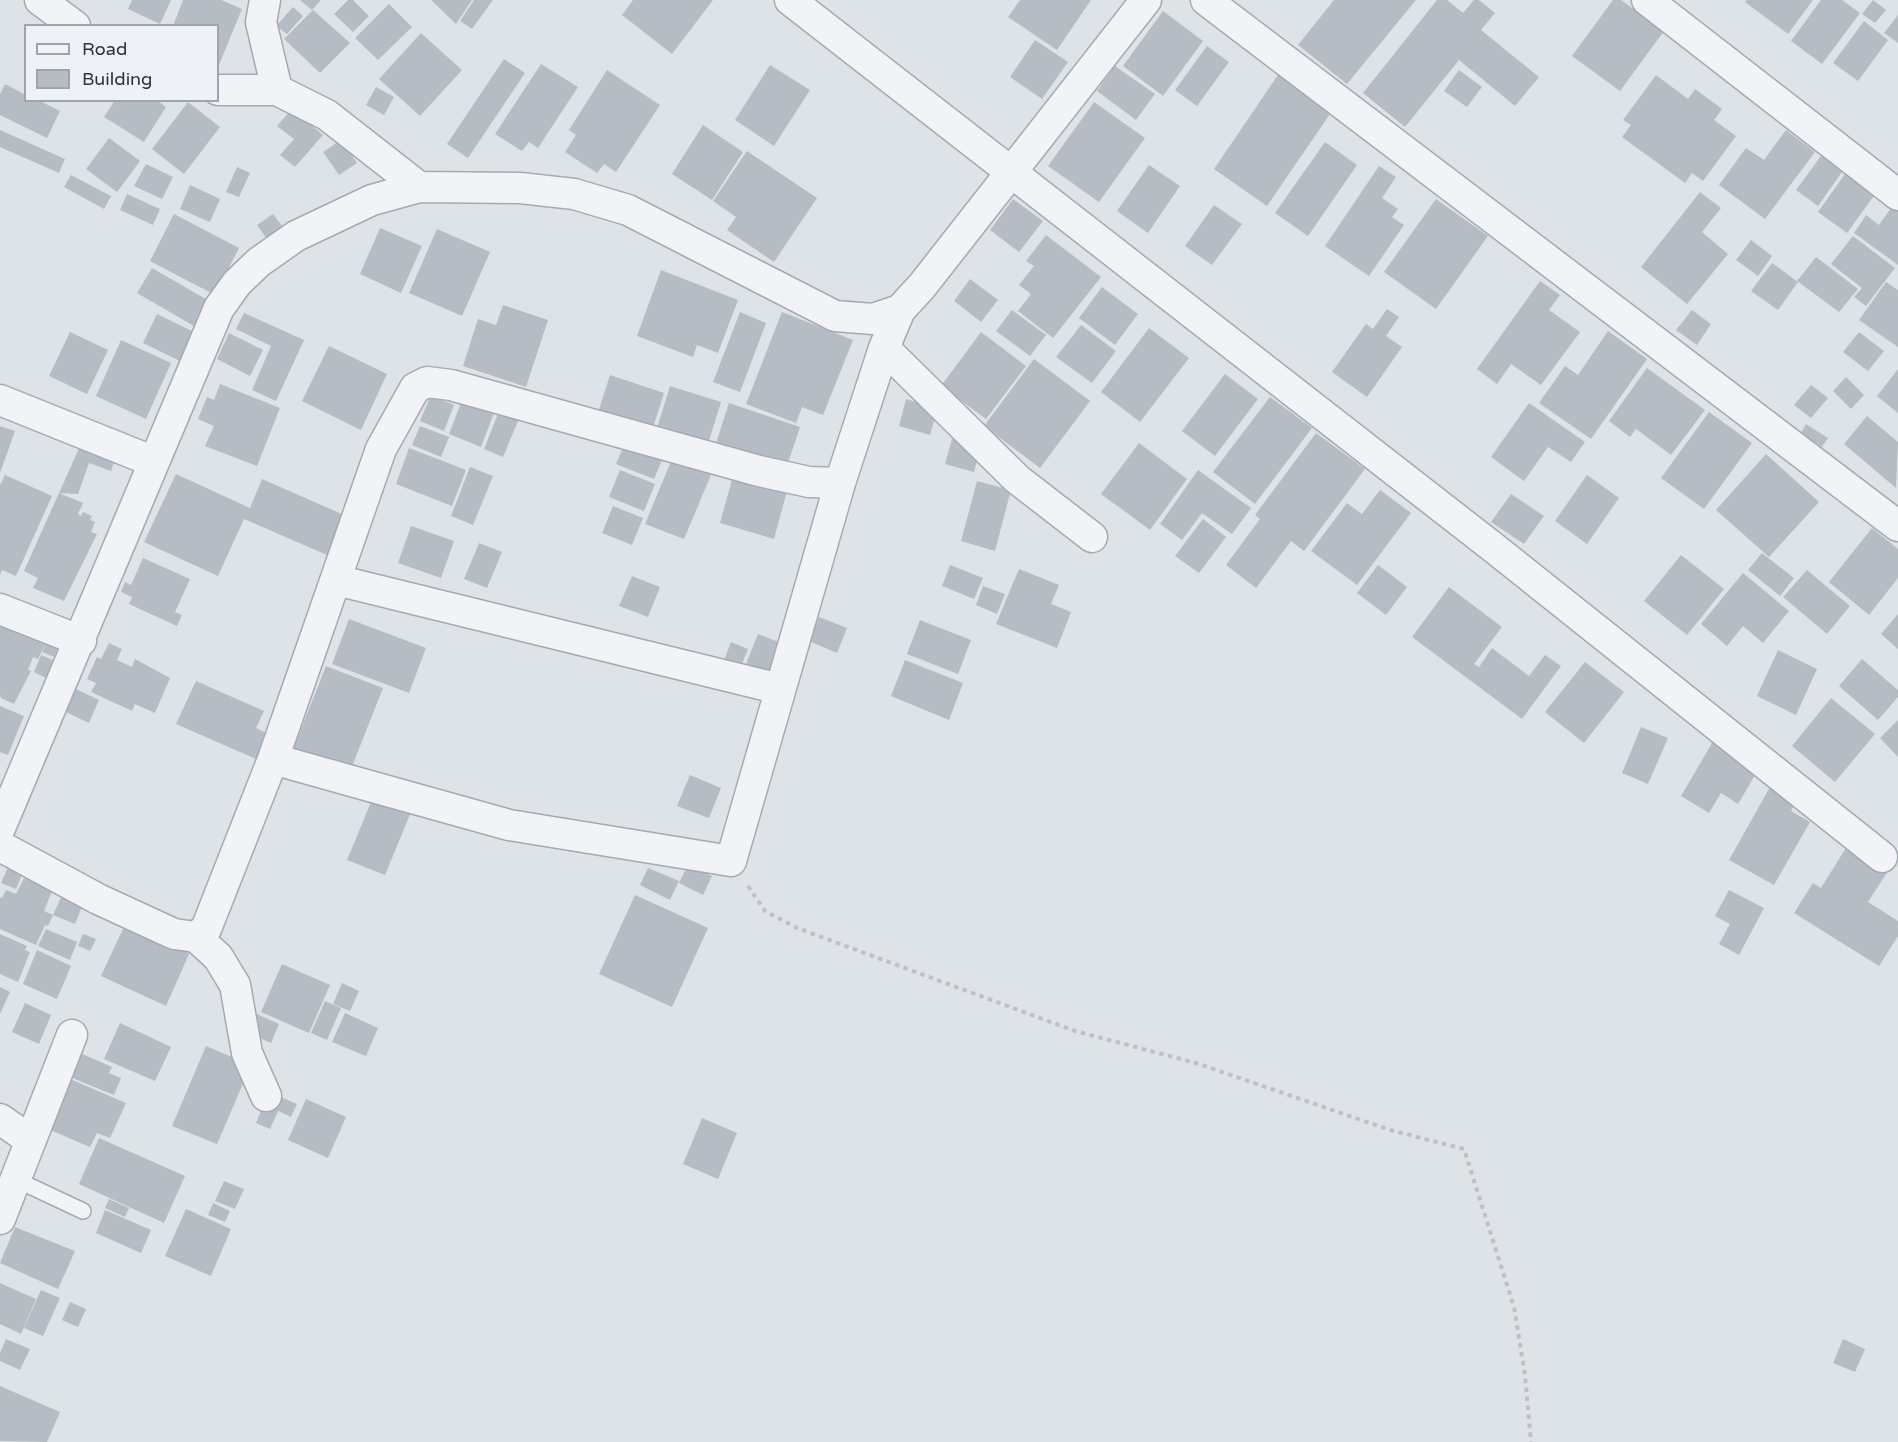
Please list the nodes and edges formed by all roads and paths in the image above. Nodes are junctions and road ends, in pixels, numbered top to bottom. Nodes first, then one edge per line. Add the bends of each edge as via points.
1 (40, 0) edge
2 (265, 0) edge
3 (790, 0) edge
4 (1146, 0) edge
5 (1206, 0) edge
6 (1647, 0) edge
7 (72, 24) edge
8 (219, 90) edge
9 (278, 90) junction
10 (1011, 173) junction
11 (419, 187) junction
12 (1898, 195) edge
13 (900, 310) junction
14 (884, 348) junction
15 (0, 400) edge
16 (152, 461) junction
17 (840, 483) junction
18 (1898, 526) edge
19 (1092, 537) dead end
20 (336, 580) junction
21 (0, 609) edge
22 (81, 641) junction
23 (780, 689) junction
24 (273, 759) junction
25 (1, 828) edge
26 (1882, 857) dead end
27 (731, 861) junction
28 (196, 937) junction
29 (72, 1035) dead end
30 (266, 1096) dead end
31 (0, 1119) edge
32 (30, 1140) junction
33 (15, 1179) junction
34 (83, 1211) dead end
35 (0, 1219) edge
36 (1531, 1442) edge

1 - 7 street
2 - 9 street via 261,22
3 - 10 street
4 - 10 street
5 - 18 street
6 - 12 street
8 - 9 street
9 - 11 street via 327,114
10 - 13 street
10 - 26 street via 1494,548
11 - 13 street via 520,188 574,194 628,210 835,316 873,319
11 - 16 street via 372,200 296,236 237,283 219,308
13 - 14 street
14 - 17 street
14 - 19 street via 1017,479
15 - 16 street
16 - 22 street
17 - 20 street via 809,482 759,471 451,385 428,382 415,388 381,448
17 - 23 street
20 - 23 street
20 - 24 street
21 - 22 street
22 - 25 street
23 - 27 street
24 - 27 street via 509,825
24 - 28 street via 206,929
25 - 28 street via 99,899 174,934
27 - 36 path via 765,911 797,928 1075,1030 1196,1063 1390,1130 1464,1149 1514,1307
28 - 30 street via 218,957 235,985 247,1053
29 - 32 street
31 - 32 street
32 - 33 street
33 - 34 lane
33 - 35 street

